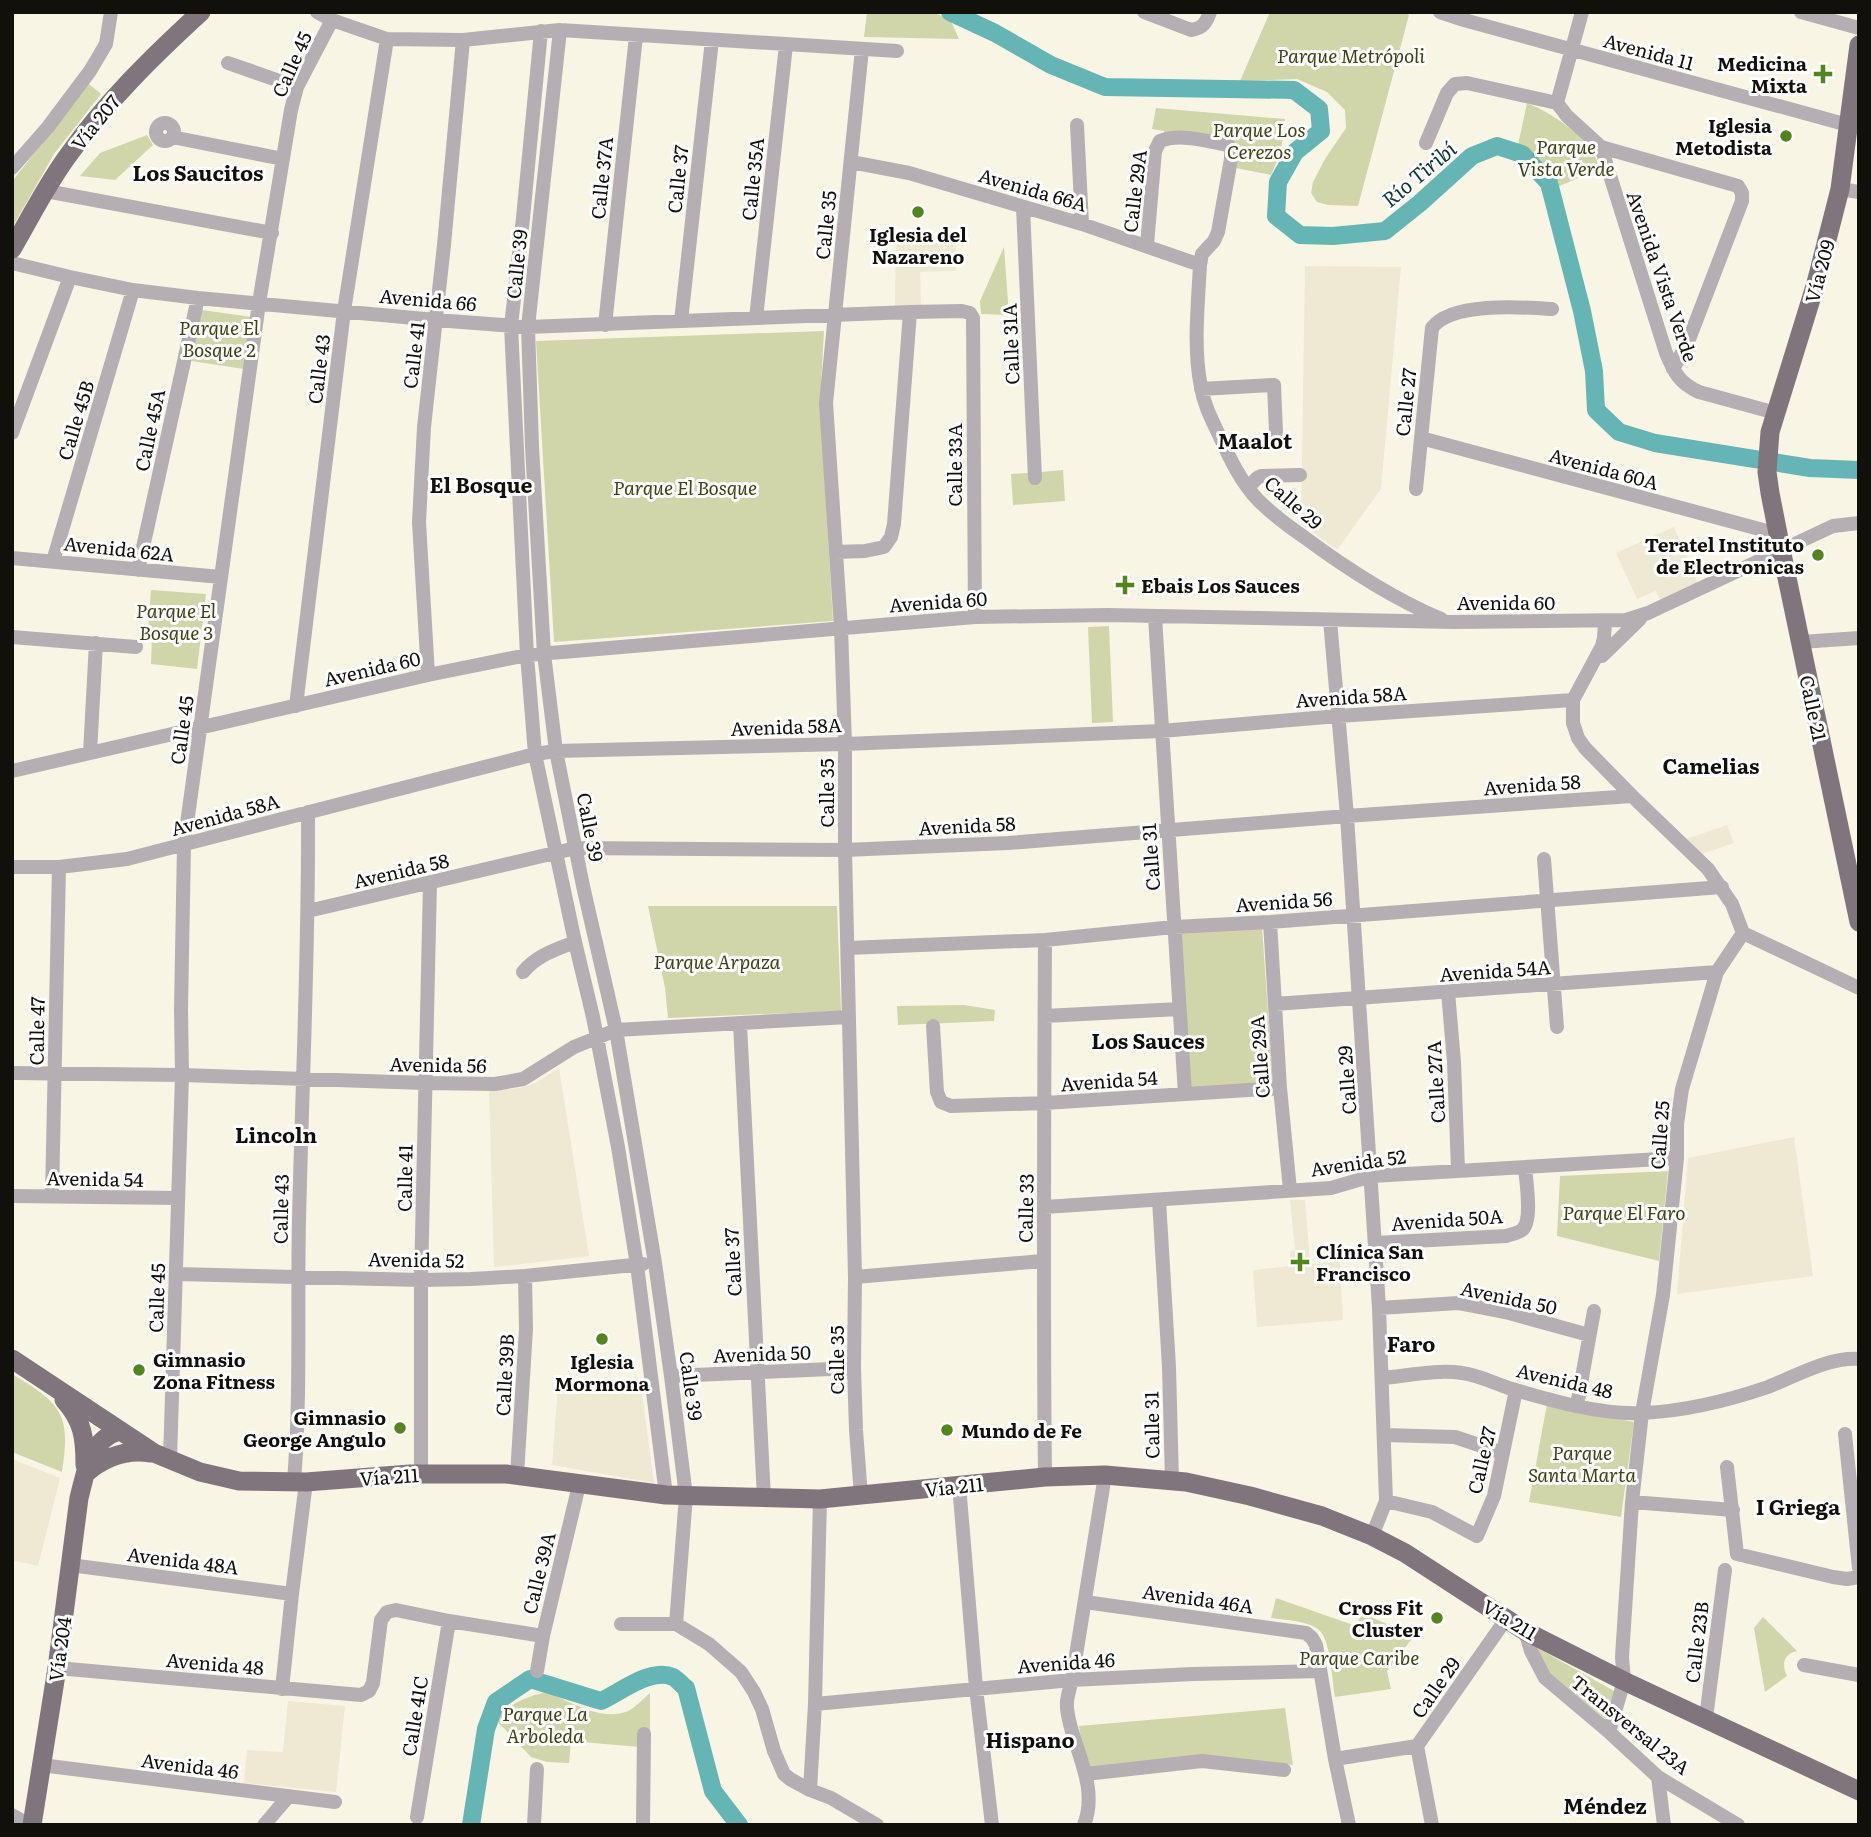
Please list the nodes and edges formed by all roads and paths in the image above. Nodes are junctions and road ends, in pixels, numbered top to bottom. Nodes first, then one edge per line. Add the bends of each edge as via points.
1 (111, 12) edge
2 (201, 12) edge
3 (317, 12) edge
4 (1144, 12) edge
5 (1210, 12) edge
6 (1440, 12) edge
7 (1582, 12) edge
8 (1801, 12) edge
9 (332, 20) junction
10 (1859, 28) edge
11 (560, 30) junction
12 (541, 31) junction
13 (636, 36) junction
14 (387, 39) junction
15 (463, 40) junction
16 (712, 40) junction
17 (786, 45) junction
18 (1859, 45) edge
19 (862, 49) junction
20 (1572, 50) junction
21 (897, 51) dead end
22 (229, 63) dead end
23 (298, 87) junction
24 (1557, 103) junction
25 (1077, 125) dead end
26 (1848, 125) junction
27 (172, 137) dead end
28 (1426, 143) dead end
29 (1228, 145) joint
30 (1601, 147) junction
31 (283, 159) junction
32 (851, 162) junction
33 (12, 167) edge
34 (46, 191) junction
35 (1849, 191) edge
36 (1023, 207) junction
37 (1082, 223) junction
38 (272, 233) junction
39 (1147, 245) junction
40 (12, 249) edge
41 (12, 263) edge
42 (1200, 265) junction
43 (70, 277) junction
44 (134, 290) junction
45 (198, 298) junction
46 (259, 303) junction
47 (1552, 309) dead end
48 (344, 311) junction
49 (910, 312) junction
50 (970, 313) joint
51 (834, 316) junction
52 (756, 318) junction
53 (436, 320) junction
54 (681, 321) junction
55 (605, 325) junction
56 (511, 326) junction
57 (528, 327) junction
58 (1672, 369) junction
59 (1201, 390) junction
60 (1776, 413) junction
61 (1276, 432) dead end
62 (12, 433) edge
63 (1421, 438) junction
64 (1300, 475) dead end
65 (1035, 478) dead end
66 (1248, 488) junction
67 (1416, 489) dead end
68 (1770, 493) joint
69 (1859, 523) edge
70 (1780, 542) junction
71 (836, 552) junction
72 (12, 558) edge
73 (52, 561) junction
74 (138, 570) junction
75 (221, 577) junction
76 (1648, 613) junction
77 (975, 617) junction
78 (1155, 617) junction
79 (1330, 620) junction
80 (1446, 622) junction
81 (1605, 622) junction
82 (841, 628) junction
83 (12, 637) edge
84 (1859, 638) edge
85 (1801, 642) junction
86 (96, 643) junction
87 (136, 647) dead end
88 (544, 654) junction
89 (527, 655) junction
90 (1588, 673) junction
91 (428, 675) junction
92 (1573, 700) junction
93 (296, 706) junction
94 (1339, 716) junction
95 (201, 727) junction
96 (1161, 731) junction
97 (845, 744) junction
98 (556, 751) junction
99 (90, 753) junction
100 (535, 754) junction
101 (12, 771) edge
102 (1632, 796) junction
103 (308, 812) junction
104 (1347, 816) junction
105 (1167, 831) junction
106 (184, 845) junction
107 (576, 848) junction
108 (845, 850) junction
109 (555, 852) junction
110 (1544, 859) dead end
111 (12, 867) edge
112 (59, 867) junction
113 (430, 883) junction
114 (1722, 887) junction
115 (1547, 899) junction
116 (309, 911) junction
117 (1353, 915) junction
118 (1269, 922) junction
119 (1859, 922) edge
120 (1174, 927) junction
121 (1744, 933) junction
122 (1045, 940) junction
123 (575, 942) junction
124 (848, 948) junction
125 (523, 972) dead end
126 (1717, 972) junction
127 (1553, 985) junction
128 (1859, 988) edge
129 (1448, 992) junction
130 (1360, 997) junction
131 (1275, 1004) junction
132 (1179, 1009) junction
133 (1045, 1016) junction
134 (849, 1017) junction
135 (740, 1024) junction
136 (933, 1026) dead end
137 (1557, 1027) dead end
138 (616, 1030) junction
139 (597, 1037) junction
140 (12, 1073) edge
141 (55, 1075) junction
142 (182, 1076) junction
143 (302, 1080) junction
144 (425, 1083) junction
145 (1280, 1088) junction
146 (1185, 1094) junction
147 (1045, 1103) junction
148 (1676, 1158) junction
149 (1525, 1167) junction
150 (1458, 1170) junction
151 (1372, 1176) junction
152 (1290, 1190) junction
153 (12, 1196) edge
154 (52, 1196) junction
155 (178, 1198) junction
156 (1159, 1200) junction
157 (1045, 1207) junction
158 (1376, 1243) junction
159 (1043, 1261) junction
160 (655, 1263) junction
161 (637, 1265) junction
162 (177, 1274) junction
163 (298, 1276) junction
164 (525, 1276) junction
165 (855, 1277) junction
166 (421, 1280) junction
167 (1379, 1308) junction
168 (1594, 1311) dead end
169 (1589, 1335) junction
170 (12, 1359) edge
171 (1859, 1359) edge
172 (854, 1368) junction
173 (757, 1371) junction
174 (671, 1376) junction
175 (1382, 1378) junction
176 (50, 1383) junction
177 (1516, 1390) junction
178 (1577, 1405) junction
179 (1642, 1413) junction
180 (119, 1431) junction
181 (1845, 1434) dead end
182 (1384, 1435) junction
183 (1503, 1453) junction
184 (162, 1457) junction
185 (1727, 1467) dead end
186 (85, 1474) junction
187 (421, 1474) junction
188 (517, 1475) junction
189 (1105, 1475) junction
190 (1045, 1477) junction
191 (300, 1481) junction
192 (1172, 1481) junction
193 (579, 1485) junction
194 (959, 1485) junction
195 (666, 1495) junction
196 (686, 1496) junction
197 (861, 1496) junction
198 (764, 1498) junction
199 (820, 1499) junction
200 (1386, 1501) junction
201 (1632, 1502) junction
202 (1733, 1510) junction
203 (1372, 1536) junction
204 (70, 1565) junction
205 (1859, 1568) edge
206 (1725, 1570) dead end
207 (1859, 1577) edge
208 (292, 1594) junction
209 (1085, 1602) junction
210 (1506, 1619) junction
211 (449, 1621) junction
212 (621, 1624) dead end
213 (676, 1624) junction
214 (1525, 1631) junction
215 (543, 1636) junction
216 (1804, 1665) dead end
217 (57, 1668) junction
218 (537, 1671) dead end
219 (1320, 1671) junction
220 (1859, 1675) edge
221 (1072, 1680) junction
222 (1624, 1681) junction
223 (976, 1688) junction
224 (282, 1689) junction
225 (815, 1704) junction
226 (1706, 1718) junction
227 (1609, 1732) junction
228 (644, 1734) dead end
229 (1417, 1746) junction
230 (1335, 1759) junction
231 (41, 1765) junction
232 (537, 1769) dead end
233 (1284, 1770) dead end
234 (1086, 1774) junction
235 (1658, 1777) junction
236 (810, 1790) junction
237 (1859, 1791) edge
238 (288, 1797) junction
239 (335, 1802) dead end
240 (12, 1815) edge
241 (417, 1817) dead end
242 (31, 1825) edge
243 (264, 1825) edge
244 (534, 1825) edge
245 (643, 1825) edge
246 (877, 1825) edge
247 (992, 1825) edge
248 (1084, 1825) edge
249 (1349, 1825) edge
250 (1432, 1825) edge
251 (1664, 1825) edge
252 (1738, 1825) edge

1 - 33 street via 106,44 90,71
2 - 34 main road, Vía 207 via 106,107
3 - 9 street
4 - 5 street via 1191,30 1205,24
6 - 20 street, Avenida 11
7 - 20 street
8 - 10 street
9 - 14 street
9 - 23 street, Calle 45
11 - 12 street
11 - 13 street
11 - 57 street, Calle 39
12 - 15 street
12 - 56 street, Calle 39
13 - 16 street
13 - 55 street, Calle 37A
14 - 15 street
14 - 48 street, Calle 43
15 - 53 street, Calle 41
16 - 17 street
16 - 54 street, Calle 37
17 - 19 street
17 - 52 street, Calle 35A
18 - 26 main road, Vía 209
19 - 21 street
19 - 32 street, Calle 35
20 - 24 street
20 - 26 street, Avenida 11
22 - 23 street
23 - 31 street, Calle 45
24 - 28 street via 1455,84
24 - 30 street, Avenida Vista Verde
25 - 37 street
26 - 35 main road, Vía 209
27 - 31 street
29 - 39 street, Calle 29A via 1199,139 1160,141 1155,151
29 - 42 street, Calle 29 via 1231,159 1218,232 1202,254
30 - 58 street, Avenida Vista Verde
30 - 58 street via 1738,186 1742,193 1688,342
31 - 38 street, Calle 45
32 - 36 street, Avenida 66A via 909,173
32 - 51 street, Calle 35
34 - 38 street
34 - 40 main road, Vía 207
35 - 60 main road, Vía 209
36 - 37 street, Avenida 66A
36 - 65 street, Calle 31A
37 - 39 street, Avenida 66A
38 - 46 street, Calle 45
39 - 42 street, Avenida 66A
41 - 43 street, Avenida 66
42 - 59 street, Calle 29 via 1197,355
43 - 44 street, Avenida 66
43 - 62 street
44 - 45 street, Avenida 66
44 - 73 street, Calle 45B
45 - 46 street, Avenida 66
45 - 74 street, Calle 45A
46 - 48 street, Avenida 66
46 - 75 street, Calle 45
47 - 63 street, Calle 27 via 1472,310 1437,321 1432,328
48 - 53 street, Avenida 66
48 - 93 street, Calle 43
49 - 50 street, Avenida 66
49 - 51 street, Avenida 66
49 - 71 street via 891,537 884,547
50 - 77 street, Calle 33A
51 - 52 street, Avenida 66
51 - 71 street, Calle 35 via 825,403
52 - 54 street, Avenida 66
53 - 56 street, Avenida 66
53 - 91 street, Calle 41 via 419,522
54 - 55 street, Avenida 66
55 - 57 street, Avenida 66
56 - 57 street, Avenida 66
56 - 89 street, Calle 39
57 - 88 street, Calle 39
58 - 60 street, Avenida Vista Verde via 1699,392
59 - 61 street via 1274,385
59 - 66 street, Calle 29 via 1230,459
60 - 68 main road, Vía 209 via 1770,432
63 - 67 street, Calle 27
63 - 70 street, Avenida 60A
64 - 66 street via 1261,475
66 - 80 street, Calle 29 via 1280,520 1349,569
68 - 70 main road, Calle 21
69 - 70 street, Avenida 60
70 - 76 street, Avenida 60
70 - 85 main road, Calle 21
71 - 82 street, Calle 35
72 - 73 street, Avenida 62A
73 - 74 street, Avenida 62A
74 - 75 street, Avenida 62A
75 - 95 street, Calle 45
76 - 81 street, Avenida 60
76 - 90 street
77 - 78 street, Avenida 60
77 - 82 street, Avenida 60
78 - 79 street, Avenida 60
78 - 96 street, Calle 31
79 - 80 street, Avenida 60
79 - 94 street, Calle 29
80 - 81 street, Avenida 60
81 - 90 street via 1605,638
82 - 88 street, Avenida 60
82 - 97 street, Calle 35
83 - 86 street
84 - 85 street
85 - 119 main road, Calle 21
86 - 87 street
86 - 99 street
88 - 89 street, Avenida 60
88 - 98 street, Calle 39
89 - 91 street, Avenida 60
89 - 100 street, Calle 39
90 - 92 street
91 - 93 street, Avenida 60
92 - 94 street, Avenida 58A
92 - 102 street via 1578,738
93 - 95 street, Avenida 60
94 - 96 street, Avenida 58A
94 - 104 street, Calle 29
95 - 99 street, Avenida 60
95 - 106 street, Calle 45
96 - 97 street, Avenida 58A
96 - 105 street, Calle 31
97 - 98 street, Avenida 58A
97 - 108 street, Calle 35
98 - 100 street, Avenida 58A
98 - 107 street, Calle 39
99 - 101 street, Avenida 60
100 - 103 street, Avenida 58A
100 - 109 street, Calle 39
102 - 104 street, Avenida 58
102 - 114 street
103 - 106 street, Avenida 58A
103 - 116 street, Calle 43
104 - 105 street, Avenida 58
104 - 117 street, Calle 29
105 - 108 street, Avenida 58
105 - 120 street, Calle 31
106 - 112 street, Avenida 58A via 127,859
106 - 142 street, Calle 45
107 - 108 street, Avenida 58
107 - 109 street, Avenida 58
107 - 138 street, Calle 39
108 - 124 street, Calle 35
109 - 113 street, Avenida 58
109 - 123 street, Calle 39
110 - 115 street
111 - 112 street, Avenida 58A
112 - 141 street, Calle 47
113 - 116 street, Avenida 58
113 - 144 street, Calle 41
114 - 115 street, Avenida 56
114 - 121 street
115 - 117 street, Avenida 56
115 - 127 street
116 - 143 street, Calle 43
117 - 118 street, Avenida 56
117 - 130 street, Calle 29
118 - 120 street, Avenida 56
118 - 131 street, Calle 29A
120 - 122 street, Avenida 56
120 - 132 street, Calle 31
121 - 126 street, Calle 25
121 - 128 street
122 - 124 street, Avenida 56
122 - 133 street, Calle 33
123 - 125 street via 532,960
123 - 139 street, Calle 39
124 - 134 street, Calle 35
126 - 127 street, Avenida 54A
126 - 148 street, Calle 25 via 1682,1089
127 - 129 street, Avenida 54A
127 - 137 street
129 - 130 street, Avenida 54A
129 - 150 street, Calle 27A
130 - 131 street, Avenida 54A
130 - 151 street, Calle 29
131 - 145 street, Calle 29A
132 - 133 street
132 - 146 street, Calle 31
133 - 147 street, Calle 33
134 - 135 street, Avenida 56
134 - 165 street, Calle 35
135 - 138 street, Avenida 56
135 - 173 street, Calle 37
136 - 147 street, Avenida 54 via 941,1101 951,1106
138 - 139 street, Avenida 56
138 - 160 street, Calle 39
139 - 144 street, Avenida 56 via 523,1079 495,1084
139 - 161 street, Calle 39
140 - 141 street, Avenida 56
141 - 142 street, Avenida 56
141 - 154 street, Calle 47
142 - 143 street, Avenida 56
142 - 155 street, Calle 45
143 - 144 street, Avenida 56
143 - 163 street, Calle 43
144 - 166 street, Calle 41
145 - 146 street, Avenida 54
145 - 152 street, Calle 29A
146 - 147 street, Avenida 54
147 - 157 street, Calle 33
148 - 149 street, Avenida 52
148 - 179 street, Calle 25 via 1663,1295
149 - 150 street, Avenida 52
149 - 158 street, Avenida 50A via 1528,1216 1520,1232
150 - 151 street, Avenida 52
151 - 152 street, Avenida 52 via 1331,1188
151 - 158 street, Calle 29
152 - 156 street, Avenida 52
153 - 154 street, Avenida 54
154 - 155 street, Avenida 54
155 - 162 street, Calle 45
156 - 157 street, Avenida 52
156 - 192 street, Calle 31
157 - 159 street, Calle 33
158 - 167 street, Calle 29
159 - 165 street
159 - 190 street, Calle 33
160 - 161 street, Avenida 52
160 - 174 street, Calle 39
161 - 164 street, Avenida 52
161 - 195 street, Calle 39
162 - 163 street, Avenida 52
162 - 184 street, Calle 45
163 - 166 street, Avenida 52
163 - 191 street, Calle 43
164 - 166 street, Avenida 52
164 - 188 street, Calle 39B
165 - 172 street, Calle 35
166 - 187 street, Calle 41
167 - 169 street, Avenida 50 via 1458,1303
167 - 175 street, Calle 29
168 - 169 street
169 - 178 street
170 - 176 main road, Vía 211
171 - 179 street, Avenida 48 via 1832,1362 1698,1407
172 - 173 street, Avenida 50
172 - 197 street, Calle 35
173 - 174 street, Avenida 50
173 - 198 street, Calle 37
174 - 196 street, Calle 39
175 - 177 street, Avenida 48 via 1461,1373
175 - 182 street, Calle 29
176 - 180 main road, Vía 211
176 - 186 main road via 81,1426
177 - 178 street, Avenida 48
177 - 183 street, Calle 27
178 - 179 street, Avenida 48
179 - 201 street, Calle 25
180 - 184 main road, Vía 211
180 - 186 main road, Vía 204 via 101,1440
181 - 205 street
182 - 183 street via 1455,1437
182 - 200 street, Calle 29
183 - 200 street, Calle 27 via 1494,1496 1477,1536 1432,1512
184 - 186 main road via 122,1453
184 - 191 main road, Vía 211 via 240,1481
185 - 202 street
186 - 204 main road, Vía 204
187 - 188 main road, Vía 211
187 - 191 main road, Vía 211
188 - 193 main road, Vía 211
189 - 190 main road, Vía 211
189 - 192 main road, Vía 211
189 - 209 street
190 - 194 main road, Vía 211
191 - 208 street, Calle 43
192 - 203 main road, Vía 211 via 1250,1496
193 - 195 main road, Vía 211
193 - 215 street, Calle 39A
194 - 197 main road, Vía 211
194 - 223 street
195 - 196 main road, Vía 211
196 - 198 main road, Vía 211
196 - 213 street, Calle 39
197 - 199 main road, Vía 211
198 - 199 main road, Vía 211
199 - 225 street
200 - 203 street, Calle 29
201 - 202 street
201 - 222 street, Calle 25
202 - 207 street via 1737,1554 1833,1577
203 - 210 main road, Vía 211
204 - 208 street, Avenida 48A
204 - 217 main road, Vía 204
206 - 226 street, Calle 23B
208 - 224 street, Calle 43
209 - 219 street, Avenida 46A via 1306,1633 1316,1646
209 - 221 street
210 - 214 main road, Vía 211
210 - 229 street, Calle 29
211 - 215 street
211 - 224 street, Avenida 48 via 387,1612 381,1620 373,1683 361,1695
211 - 241 street, Calle 41C
212 - 213 street
213 - 236 street via 709,1644 741,1672 754,1692 784,1774
214 - 222 main road, Vía 211
214 - 227 street, Transversal 23A via 1545,1678
215 - 218 street, Calle 39A
216 - 220 street
217 - 224 street, Avenida 48
217 - 231 main road, Vía 204
219 - 221 street, Avenida 46
219 - 230 street
221 - 223 street, Avenida 46
221 - 234 street via 1069,1721
222 - 226 main road, Vía 211
222 - 227 street, Calle 25
223 - 225 street, Avenida 46
223 - 247 street
225 - 236 street
226 - 237 main road, Vía 211
227 - 235 street, Transversal 23A
228 - 245 street
229 - 230 street
229 - 250 street, Calle 29
230 - 249 street
231 - 238 street, Avenida 46
231 - 242 main road, Vía 204
232 - 244 street
233 - 234 street via 1202,1762
234 - 248 street via 1089,1814
235 - 251 street
235 - 252 street, Transversal 23A
236 - 246 street via 831,1797
238 - 239 street, Avenida 46
238 - 243 street
240 - 242 street

